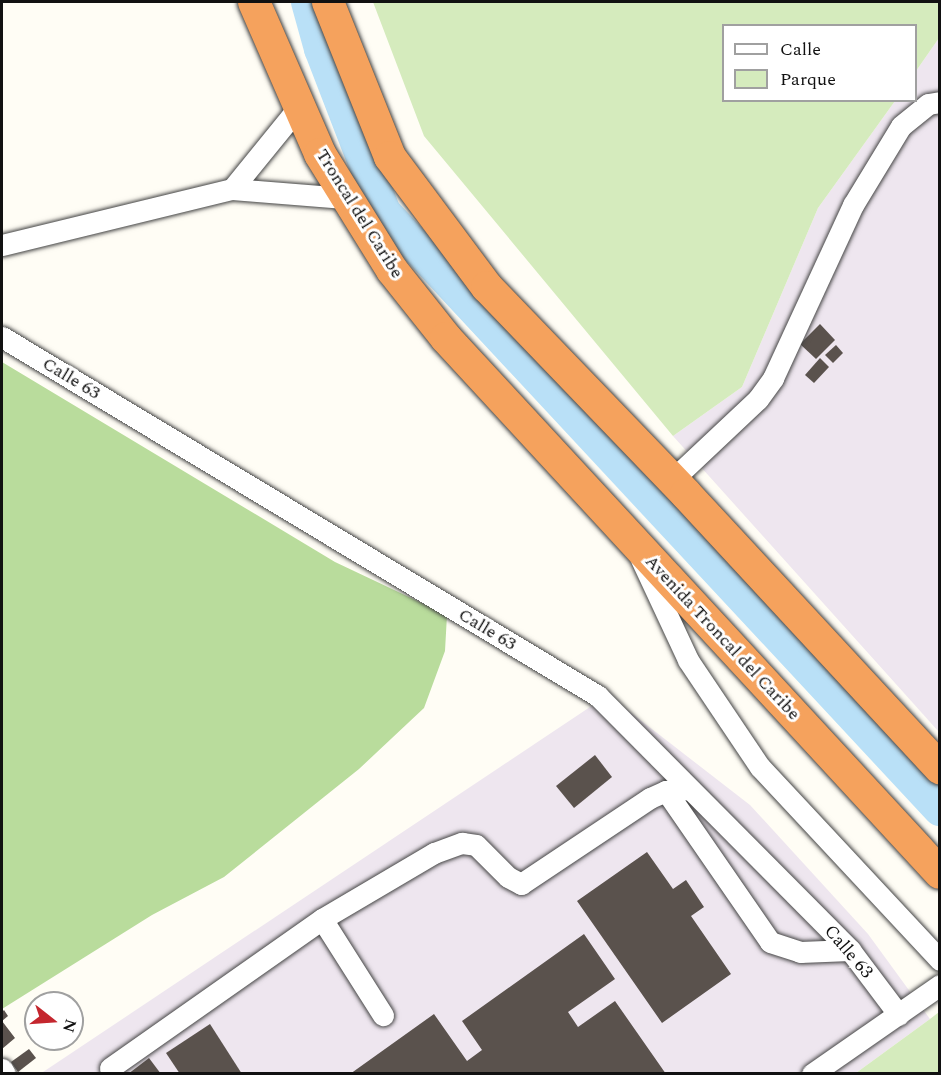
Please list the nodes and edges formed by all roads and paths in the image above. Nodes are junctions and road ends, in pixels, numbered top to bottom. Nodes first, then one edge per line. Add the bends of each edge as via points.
1 (254, 2) edge
2 (328, 2) edge
3 (939, 102) edge
4 (297, 109) junction
5 (232, 189) junction
6 (345, 198) junction
7 (2, 245) edge
8 (2, 337) edge
9 (506, 400) joint
10 (672, 480) junction
11 (633, 542) junction
12 (939, 768) edge
13 (689, 789) junction
14 (666, 791) junction
15 (939, 873) edge
16 (322, 919) junction
17 (850, 950) junction
18 (939, 960) edge
19 (939, 985) edge
20 (382, 1015) dead end
21 (898, 1015) junction
22 (110, 1068) dead end
23 (2, 1069) edge
24 (5, 1074) edge
25 (813, 1074) edge

1 - 4 highway, Troncal del Caribe
2 - 10 highway via 390,157 487,287 546,353
3 - 10 street via 928,104 901,126 853,205 772,378 758,399
4 - 5 street
4 - 6 highway, Troncal del Caribe
5 - 6 street
5 - 7 street
6 - 9 highway, Troncal del Caribe via 392,270
8 - 13 street, Calle 63 via 598,696
9 - 11 highway, Avenida Troncal del Caribe
10 - 12 highway
11 - 15 highway, Avenida Troncal del Caribe
11 - 18 street via 688,660 760,767
13 - 14 street
13 - 17 street, Calle 63
14 - 16 street via 521,884 508,877 476,845 462,843 434,853
14 - 17 street via 770,942 800,952
16 - 20 street
16 - 22 street
17 - 21 street, Calle 63
19 - 21 street
21 - 25 street
23 - 24 street

